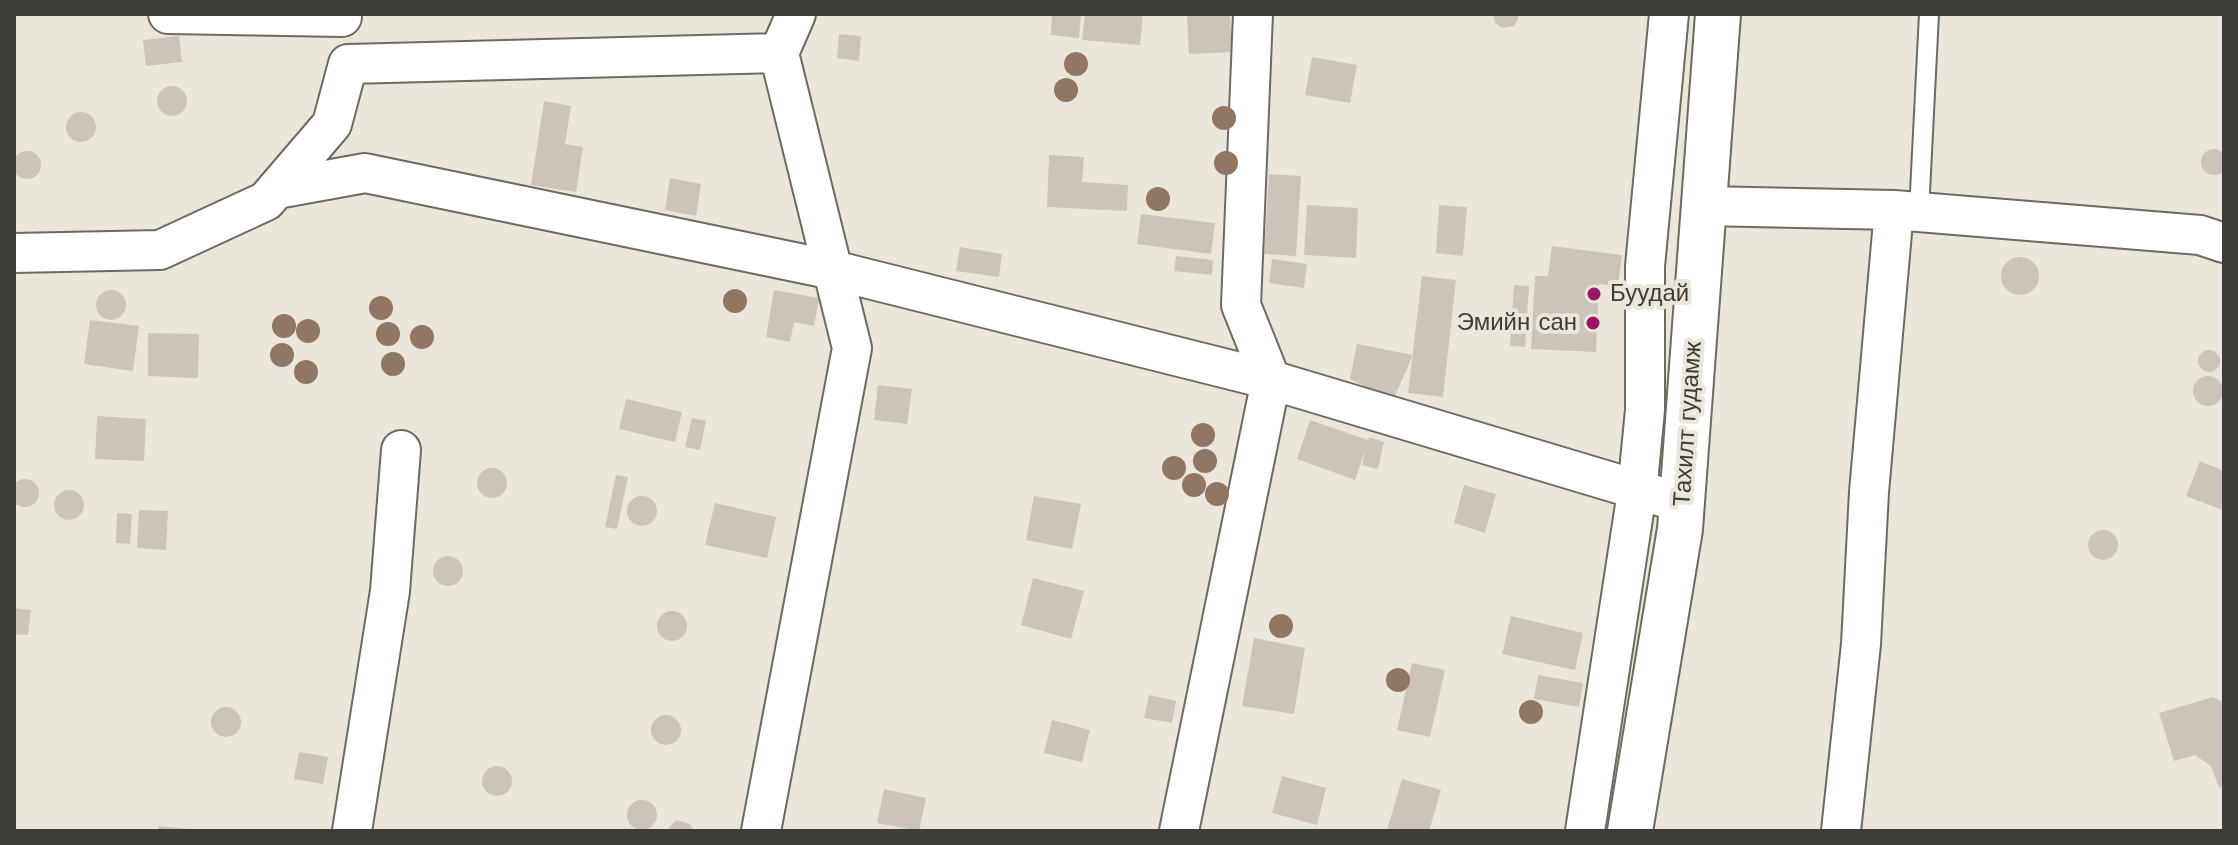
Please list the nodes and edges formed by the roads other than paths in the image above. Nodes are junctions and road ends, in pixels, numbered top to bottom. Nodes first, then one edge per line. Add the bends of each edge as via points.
1 (168, 14) edge
2 (796, 14) edge
3 (1253, 14) edge
4 (1669, 14) edge
5 (1718, 14) edge
6 (1929, 14) edge
7 (342, 16) edge
8 (779, 53) junction
9 (348, 64) junction
10 (277, 189) junction
11 (1704, 206) junction
12 (1907, 211) junction
13 (2224, 243) edge
14 (14, 253) edge
15 (833, 270) junction
16 (1271, 380) junction
17 (401, 450) dead end
18 (1637, 492) junction
19 (1682, 503) junction
20 (352, 831) edge
21 (761, 831) edge
22 (1179, 831) edge
23 (1585, 831) edge
24 (1630, 831) edge
25 (1841, 831) edge

1 - 7 street
2 - 8 street
3 - 16 street via 1241,305
4 - 18 street via 1645,266 1645,410
5 - 11 main road, Тахилт гудамж
6 - 12 lane
7 - 9 street
8 - 9 street
8 - 15 street
9 - 10 street via 332,124
10 - 14 street via 266,201 160,250
10 - 15 street via 365,173
11 - 12 street
11 - 19 main road, Тахилт гудамж
12 - 13 street via 2200,235
12 - 25 street via 1869,492 1861,644
15 - 16 street
15 - 21 street via 852,348
16 - 18 street
16 - 22 street
17 - 20 street via 390,591
18 - 19 street
18 - 23 street
19 - 24 main road, Тахилт гудамж

